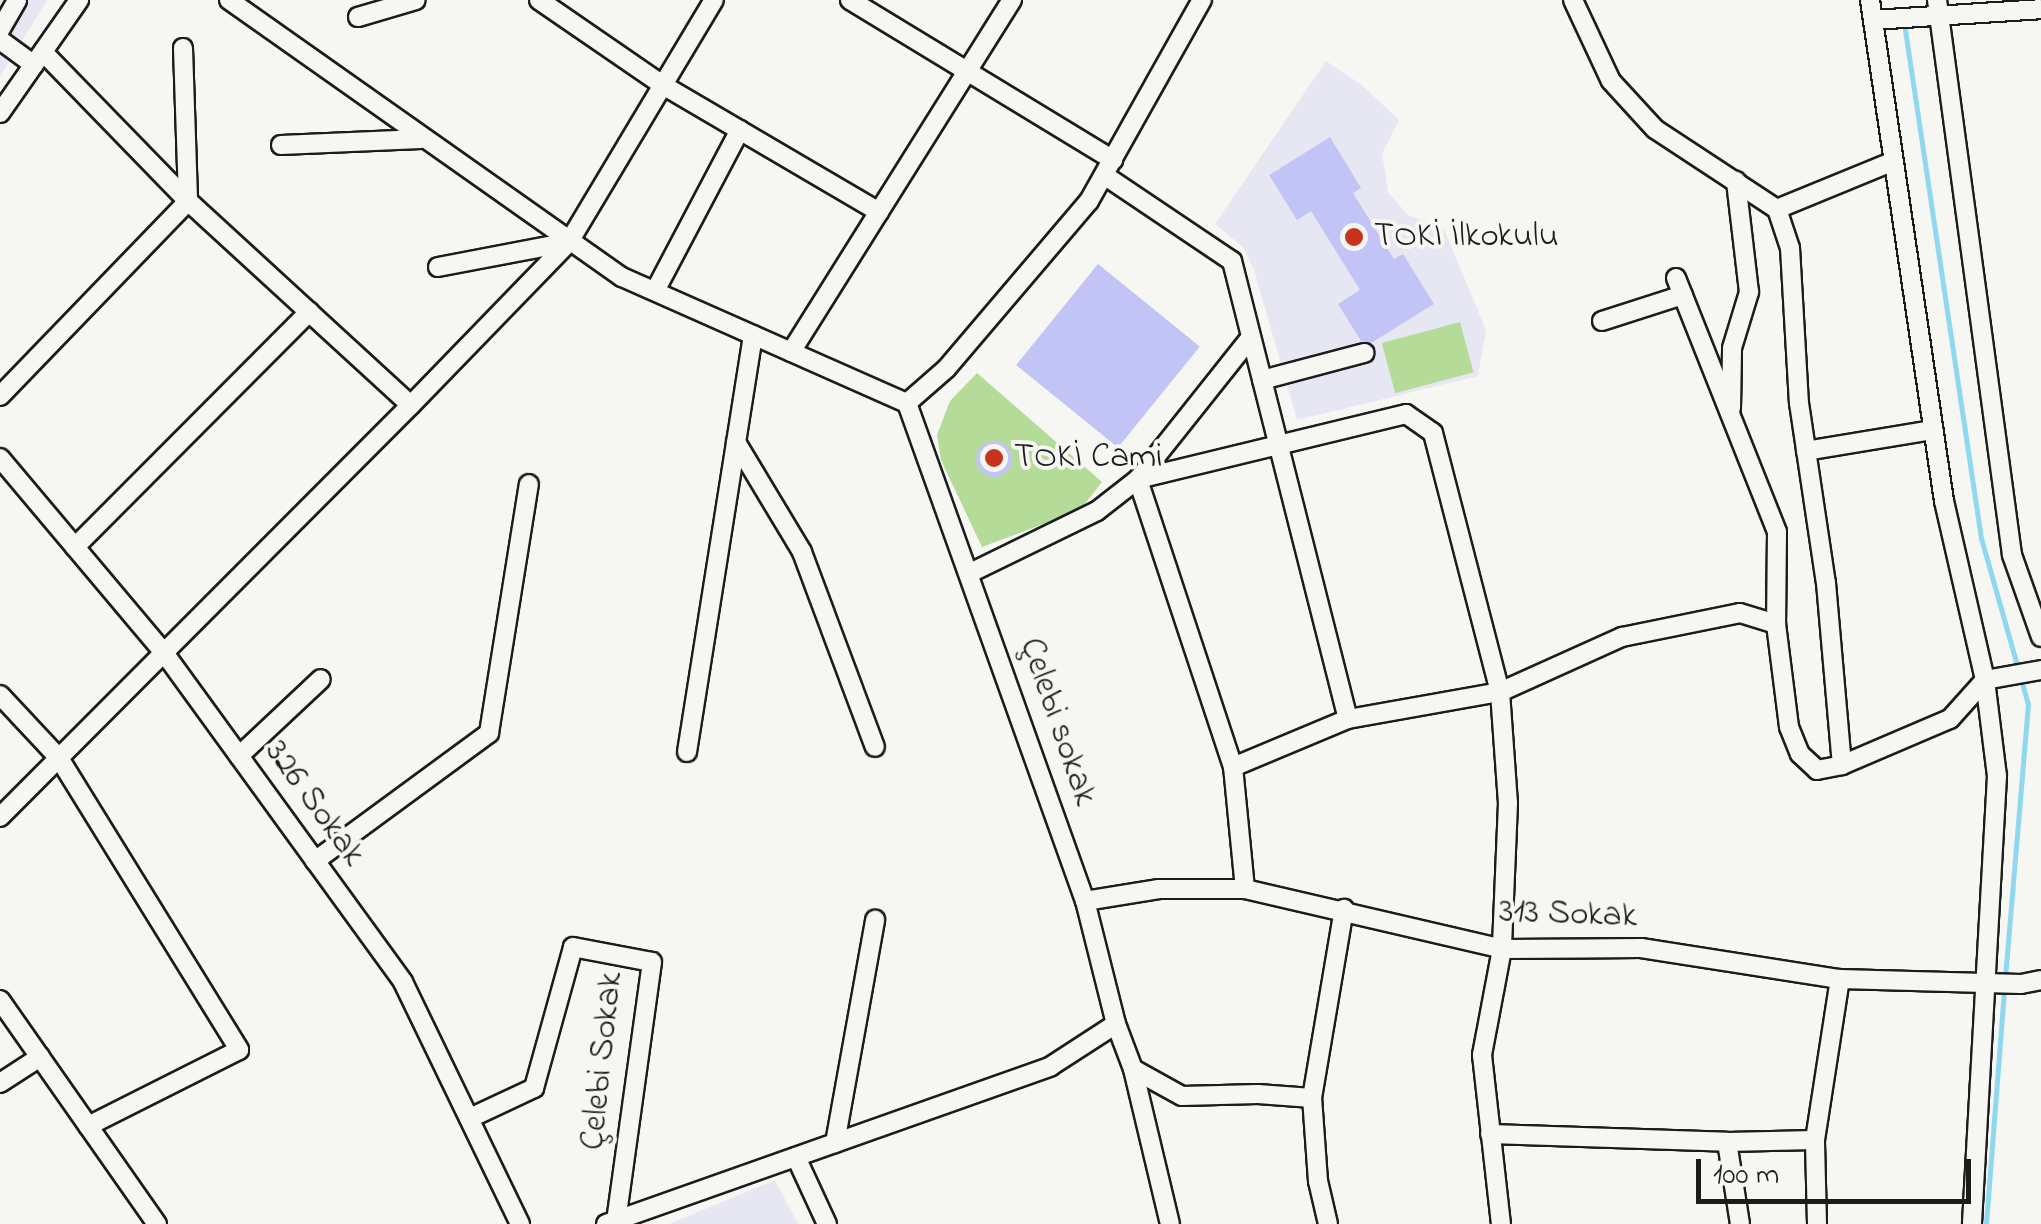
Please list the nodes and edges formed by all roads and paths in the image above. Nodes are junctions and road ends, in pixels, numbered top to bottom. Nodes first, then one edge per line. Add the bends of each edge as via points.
1 (17, 0) edge
2 (79, 0) edge
3 (228, 0) edge
4 (416, 0) edge
5 (540, 0) edge
6 (714, 0) edge
7 (850, 0) edge
8 (1012, 0) edge
9 (1202, 0) edge
10 (1573, 0) edge
11 (1870, 0) edge
12 (1933, 9) edge
13 (2041, 9) edge
14 (358, 18) dead end
15 (1873, 20) junction
16 (0, 30) edge
17 (0, 40) edge
18 (183, 48) dead end
19 (39, 59) junction
20 (968, 72) junction
21 (661, 84) junction
22 (0, 113) edge
23 (740, 130) junction
24 (421, 139) junction
25 (281, 144) dead end
26 (1894, 161) junction
27 (1108, 168) junction
28 (1736, 182) junction
29 (188, 201) junction
30 (1778, 208) junction
31 (879, 212) junction
32 (569, 242) junction
33 (438, 267) dead end
34 (655, 292) junction
35 (308, 312) junction
36 (1602, 321) dead end
37 (753, 335) junction
38 (1251, 337) junction
39 (791, 352) junction
40 (1364, 353) dead end
41 (1262, 380) junction
42 (0, 396) edge
43 (906, 403) junction
44 (411, 405) junction
45 (1730, 419) junction
46 (1933, 430) junction
47 (736, 442) junction
48 (1278, 442) junction
49 (1806, 451) junction
50 (0, 458) edge
51 (1138, 479) junction
52 (529, 484) dead end
53 (76, 547) junction
54 (970, 574) junction
55 (1776, 624) junction
56 (2041, 637) edge
57 (165, 654) junction
58 (2041, 670) edge
59 (322, 679) dead end
60 (1984, 680) junction
61 (1500, 692) junction
62 (0, 695) edge
63 (1348, 719) junction
64 (875, 747) dead end
65 (687, 752) dead end
66 (239, 756) junction
67 (59, 758) junction
68 (1842, 765) junction
69 (1233, 767) junction
70 (0, 817) edge
71 (316, 861) junction
72 (1245, 889) junction
73 (1085, 902) junction
74 (1344, 909) junction
75 (875, 920) dead end
76 (1502, 949) junction
77 (1840, 979) junction
78 (1990, 981) junction
79 (2035, 985) edge
80 (0, 1000) edge
81 (1116, 1024) junction
82 (40, 1056) junction
83 (1133, 1069) junction
84 (0, 1083) edge
85 (1312, 1098) junction
86 (470, 1118) junction
87 (88, 1126) junction
88 (1490, 1134) junction
89 (1815, 1140) junction
90 (1727, 1142) junction
91 (835, 1143) junction
92 (796, 1157) junction
93 (611, 1222) edge
94 (157, 1224) edge
95 (520, 1224) edge
96 (827, 1224) edge
97 (1170, 1224) edge
98 (1328, 1224) edge
99 (1501, 1224) edge
100 (1740, 1224) edge
101 (1818, 1224) edge
102 (1972, 1224) edge

1 - 16 street
2 - 19 street
3 - 24 street
4 - 14 street
5 - 21 street
6 - 21 street
7 - 20 street
8 - 20 street
9 - 27 street
10 - 28 street via 1611,81 1654,129
11 - 15 street
12 - 13 street
12 - 15 street
12 - 56 street via 2012,555
15 - 26 street
17 - 19 street
18 - 29 street
19 - 22 street
19 - 29 street
20 - 27 street
20 - 31 street
21 - 23 street
21 - 32 street
23 - 31 street
23 - 34 street
24 - 25 street
24 - 32 street
26 - 30 street
26 - 46 street
27 - 38 street via 1232,262
27 - 43 street via 1089,202 946,369
28 - 30 street
28 - 45 street via 1749,292 1732,348
29 - 35 street
29 - 42 street
30 - 49 street via 1790,248
31 - 39 street
32 - 33 street
32 - 34 street
32 - 44 street
34 - 37 street
35 - 44 street
35 - 53 street
36 - 45 street via 1679,287
37 - 39 street
37 - 47 street
38 - 41 street
38 - 51 street
39 - 43 street
40 - 41 street
41 - 48 street
43 - 54 street, Çelebi sokak
44 - 57 street
45 - 55 street via 1776,532
46 - 49 street
46 - 60 street
47 - 64 street via 802,552
47 - 65 street
48 - 51 street
48 - 61 street via 1406,414 1433,434
48 - 63 street
49 - 68 street
50 - 53 street, 326 Sokak
51 - 54 street via 1098,511
51 - 69 street
52 - 71 street via 489,733
53 - 57 street, 326 Sokak
54 - 73 street, Çelebi sokak
55 - 61 street via 1740,613 1622,637
55 - 68 street via 1789,727 1800,754 1817,770
57 - 66 street, 326 Sokak
57 - 67 street
58 - 60 street
59 - 66 street
60 - 68 street via 1950,719
60 - 78 street via 1998,776
61 - 63 street
61 - 76 street via 1508,803
62 - 67 street
63 - 69 street
66 - 71 street, 326 Sokak
67 - 70 street
67 - 87 street via 238,1050
69 - 72 street
71 - 86 street, 326 Sokak via 403,982
72 - 73 street, 313 Sokak via 1160,889
72 - 74 street, 313 Sokak
73 - 81 street, Çelebi sokak
74 - 76 street, 313 Sokak
74 - 85 street
75 - 91 street
76 - 77 street, 313 Sokak via 1641,948
76 - 88 street via 1482,1054
77 - 78 street, 313 Sokak
77 - 89 street
78 - 79 street, 313 Sokak
78 - 102 street
80 - 82 street
81 - 83 street, Çelebi sokak
81 - 91 street via 1051,1066
82 - 84 street
82 - 87 street
83 - 85 street via 1182,1096
83 - 97 street, Çelebi sokak
85 - 98 street
86 - 93 street, Çelebi Sokak via 534,1088 573,947 652,962
86 - 95 street, 326 Sokak
87 - 94 street
88 - 90 street
88 - 99 street
89 - 90 street
89 - 101 street
90 - 100 street
91 - 92 street
92 - 93 street
92 - 96 street

